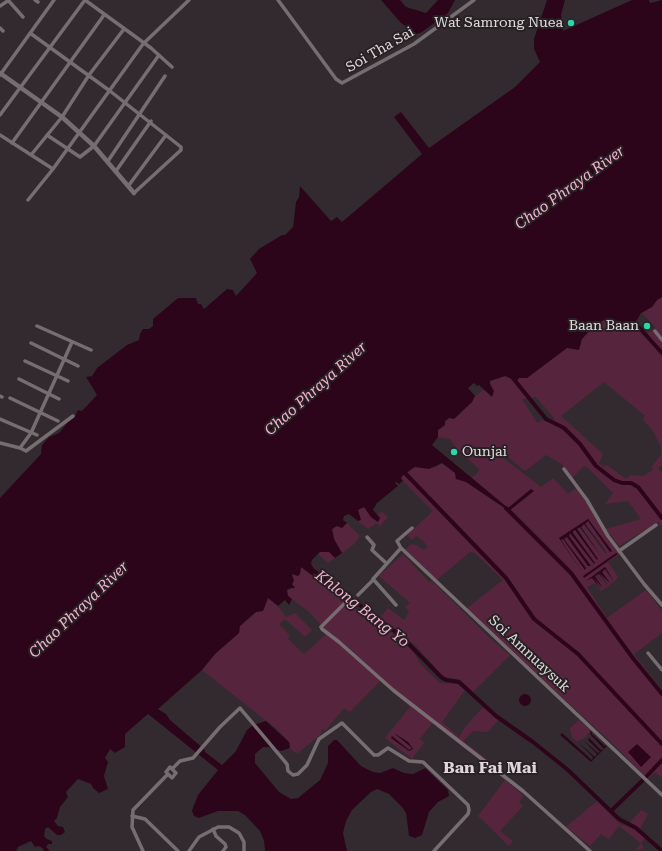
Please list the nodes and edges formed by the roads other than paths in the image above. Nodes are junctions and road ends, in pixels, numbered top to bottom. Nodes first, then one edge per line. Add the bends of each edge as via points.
1 (9, 0) edge
2 (54, 0) edge
3 (85, 0) edge
4 (190, 0) edge
5 (278, 0) edge
6 (474, 0) edge
7 (0, 6) edge
8 (104, 15) junction
9 (22, 16) dead end
10 (0, 28) edge
11 (124, 29) junction
12 (3, 31) dead end
13 (30, 33) junction
14 (143, 44) junction
15 (50, 47) junction
16 (158, 56) junction
17 (70, 61) junction
18 (172, 67) dead end
19 (0, 74) edge
20 (89, 76) junction
21 (165, 76) dead end
22 (21, 88) junction
23 (110, 91) junction
24 (40, 102) junction
25 (125, 103) junction
26 (139, 113) junction
27 (0, 115) edge
28 (62, 117) junction
29 (151, 121) junction
30 (79, 133) junction
31 (0, 135) edge
32 (48, 135) junction
33 (166, 135) junction
34 (12, 143) junction
35 (94, 146) junction
36 (67, 148) junction
37 (31, 155) junction
38 (108, 161) junction
39 (53, 169) junction
40 (116, 171) junction
41 (129, 185) junction
42 (134, 193) joint
43 (28, 200) dead end
44 (37, 326) dead end
45 (655, 331) dead end
46 (662, 340) edge
47 (72, 342) junction
48 (31, 343) dead end
49 (91, 350) dead end
50 (64, 359) junction
51 (25, 361) dead end
52 (78, 366) dead end
53 (56, 376) junction
54 (19, 379) dead end
55 (68, 381) dead end
56 (49, 394) junction
57 (10, 398) dead end
58 (59, 399) dead end
59 (40, 413) junction
60 (73, 416) dead end
61 (0, 419) edge
62 (58, 421) dead end
63 (31, 433) junction
64 (37, 435) dead end
65 (0, 443) edge
66 (20, 448) junction
67 (564, 469) dead end
68 (656, 526) dead end
69 (412, 528) dead end
70 (367, 537) dead end
71 (401, 548) junction
72 (619, 551) junction
73 (386, 563) junction
74 (373, 580) junction
75 (358, 595) dead end
76 (344, 604) dead end
77 (396, 605) dead end
78 (662, 605) edge
79 (648, 653) dead end
80 (662, 670) edge
81 (662, 796) edge
82 (132, 816) junction
83 (213, 829) junction
84 (143, 851) edge
85 (178, 851) edge
86 (189, 851) edge
87 (223, 851) edge
88 (244, 851) edge
89 (434, 851) edge
90 (590, 851) edge

1 - 7 street
1 - 9 street
2 - 13 street
3 - 8 street
3 - 15 street
4 - 14 street
5 - 6 street, Soi Tha Sai via 336,79 342,83 414,44
8 - 11 street
8 - 17 street
10 - 12 street
11 - 14 street
11 - 20 street
13 - 15 street
13 - 19 street
14 - 16 street
14 - 23 street
15 - 17 street
15 - 22 street
16 - 18 street
16 - 25 street
17 - 20 street
17 - 24 street
19 - 22 street
20 - 23 street
20 - 28 street
21 - 26 street
22 - 24 street
22 - 27 street
23 - 25 street
23 - 30 street
24 - 28 street
24 - 34 street
25 - 26 street
25 - 35 street
26 - 29 street
26 - 38 street
28 - 30 street
28 - 32 street
29 - 33 street
29 - 40 street
30 - 35 street
30 - 36 street
31 - 34 street
32 - 36 street
32 - 37 street
33 - 41 street
33 - 42 street via 181,147 180,150
34 - 37 street
35 - 36 street via 80,157
35 - 38 street
36 - 39 street
37 - 39 street
38 - 40 street
39 - 43 street
40 - 41 street
41 - 42 street
44 - 47 street
45 - 46 street
47 - 49 street
47 - 50 street
48 - 50 street
50 - 52 street
50 - 53 street
51 - 53 street
53 - 55 street
53 - 56 street
54 - 56 street
56 - 58 street
56 - 59 street
57 - 59 street
59 - 62 street
59 - 63 street
60 - 66 street via 26,451
61 - 63 street
63 - 64 street
63 - 66 street
65 - 66 street
67 - 72 street
68 - 72 street
69 - 71 street via 397,541
70 - 73 street via 374,545 372,550
71 - 73 street
71 - 81 street, Soi Amnuaysuk
72 - 78 street
73 - 74 street
74 - 75 street
74 - 77 street
76 - 90 street via 321,627 322,629 393,690 523,791
79 - 80 street
82 - 84 street via 132,827
82 - 85 street via 145,819
82 - 89 street via 136,805 168,774 172,778 176,773 172,769 180,761 193,758 239,708 246,712 293,775 298,774 307,765 319,739 342,724 374,755 388,748 409,761 423,762 468,805 469,810
83 - 86 street via 200,837
83 - 87 street via 216,836 225,844
83 - 88 street via 229,828 239,833 244,842

